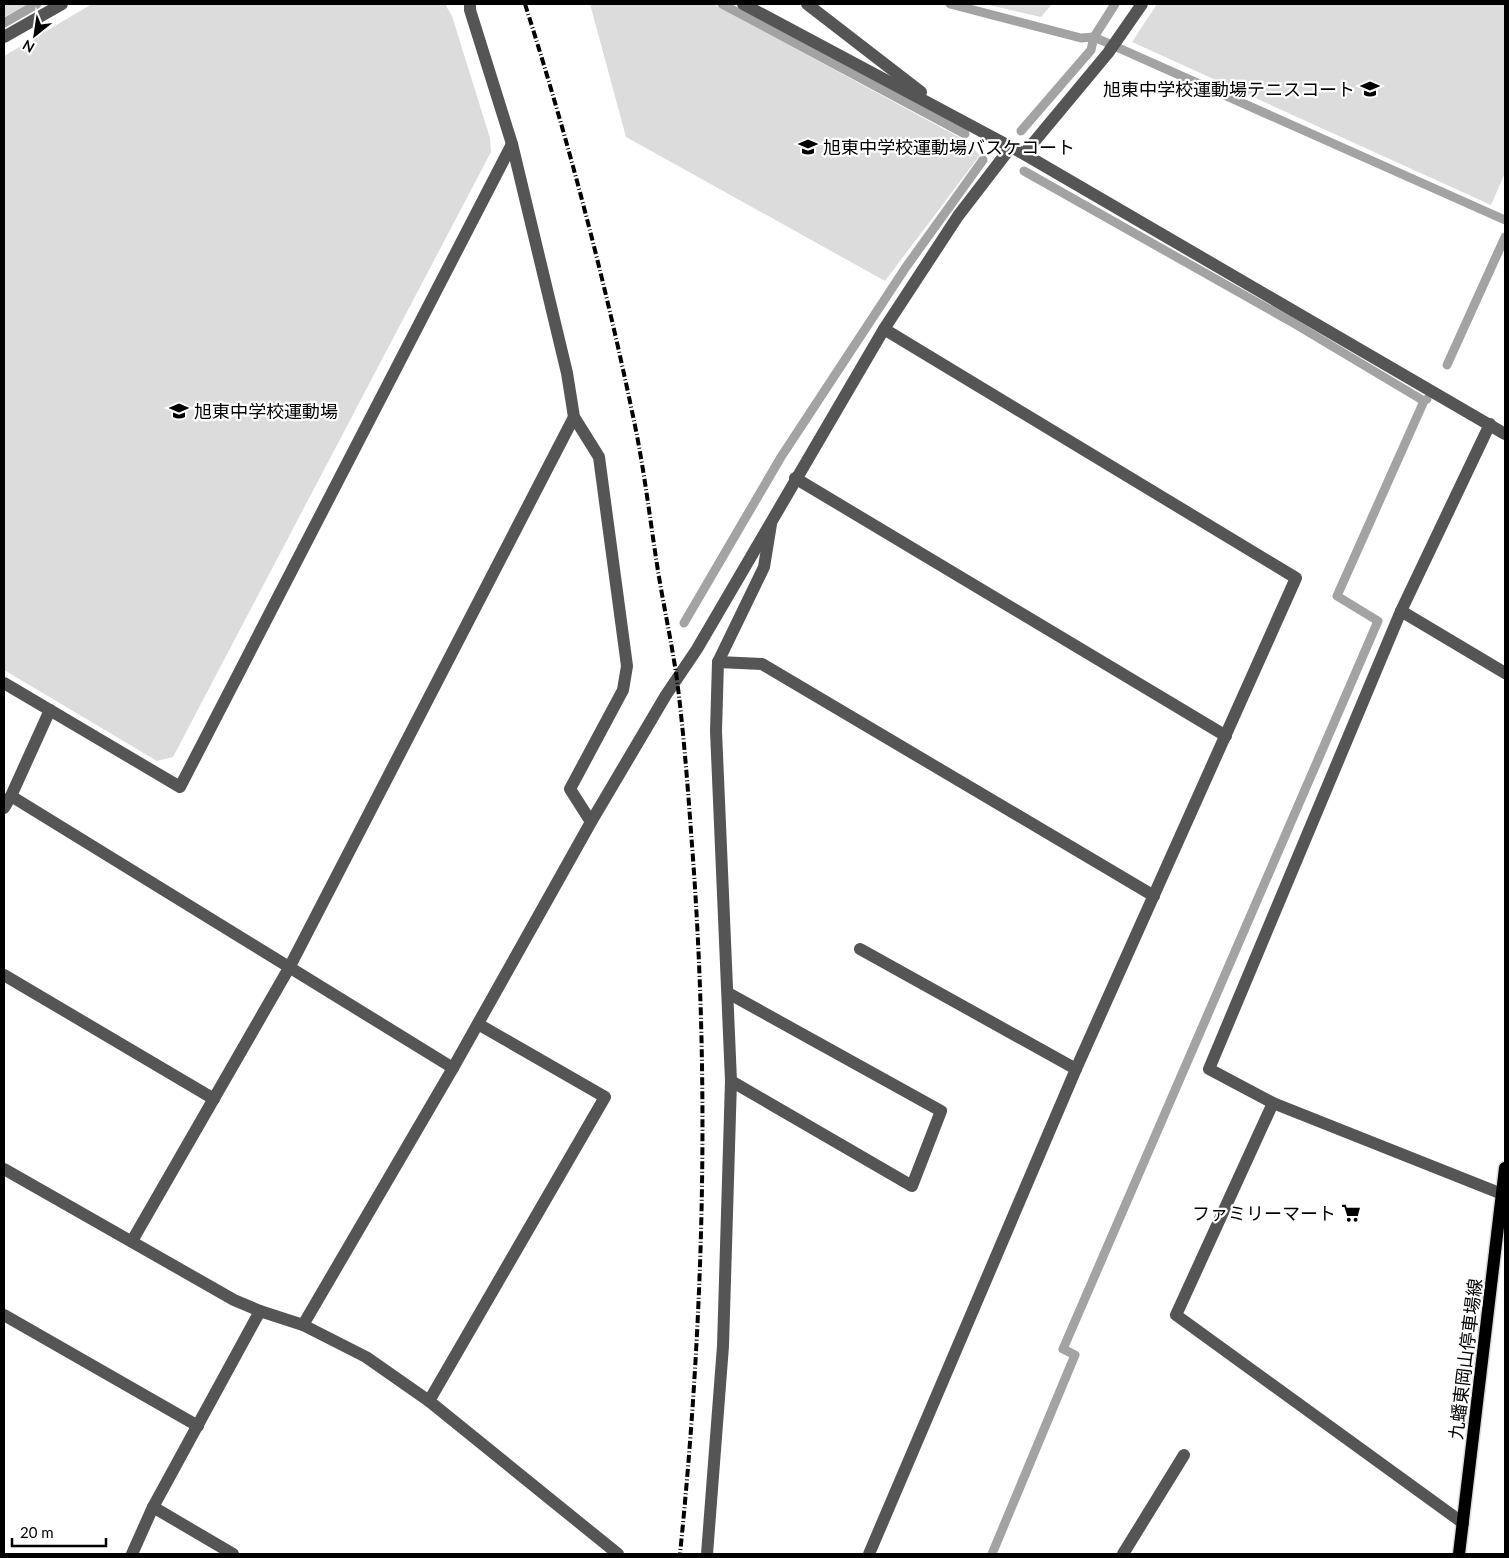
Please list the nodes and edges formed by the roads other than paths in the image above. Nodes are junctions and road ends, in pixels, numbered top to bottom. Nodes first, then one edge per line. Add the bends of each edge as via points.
1 (62, 4) edge
2 (470, 4) edge
3 (742, 4) edge
4 (807, 4) edge
5 (1142, 4) edge
6 (4, 37) edge
7 (953, 116) junction
8 (512, 144) junction
9 (1011, 147) junction
10 (1024, 154) junction
11 (884, 330) junction
12 (574, 417) junction
13 (1490, 424) junction
14 (1505, 434) edge
15 (795, 478) junction
16 (773, 516) junction
17 (1401, 611) junction
18 (718, 662) junction
19 (1505, 673) edge
20 (4, 683) edge
21 (50, 710) junction
22 (1226, 736) junction
23 (11, 796) junction
24 (4, 808) edge
25 (591, 822) junction
26 (1154, 896) junction
27 (860, 949) dead end
28 (289, 968) junction
29 (4, 975) edge
30 (728, 993) junction
31 (478, 1024) junction
32 (453, 1068) junction
33 (1076, 1069) junction
34 (731, 1081) junction
35 (214, 1099) junction
36 (1273, 1103) junction
37 (1505, 1168) edge
38 (4, 1169) edge
39 (1502, 1194) junction
40 (132, 1241) junction
41 (260, 1311) junction
42 (4, 1315) edge
43 (303, 1325) junction
44 (430, 1401) junction
45 (198, 1426) junction
46 (1184, 1455) dead end
47 (153, 1507) junction
48 (1463, 1523) junction
49 (606, 1549) edge
50 (132, 1554) edge
51 (233, 1554) edge
52 (618, 1554) edge
53 (707, 1554) edge
54 (869, 1554) edge
55 (1123, 1554) edge
56 (1459, 1554) edge

1 - 6 street
2 - 8 street
3 - 7 street
4 - 7 street
5 - 10 street via 1108,53
7 - 9 street
8 - 12 street via 567,373
8 - 21 street via 180,786
9 - 10 street
9 - 11 street via 958,216
10 - 13 street
11 - 15 street
11 - 22 street via 1296,578
12 - 25 street via 599,457 627,666 623,690 570,789
12 - 28 street
13 - 14 street
13 - 17 street
15 - 16 street
15 - 22 street
16 - 18 street via 764,567
16 - 25 street via 697,649
17 - 19 street
17 - 36 street via 1209,1069
18 - 26 street via 762,664
18 - 30 street via 716,731
20 - 21 street
21 - 23 street
22 - 26 street
23 - 24 street
23 - 28 street
25 - 31 street
26 - 33 street
27 - 33 street
28 - 32 street
28 - 35 street
29 - 35 street
30 - 34 street
30 - 34 street via 941,1111 912,1186
31 - 32 street
31 - 44 street via 605,1097
32 - 43 street
33 - 54 street
34 - 53 street via 723,1346
35 - 40 street
36 - 39 street
36 - 48 street via 1176,1315
37 - 39 main road, 九蟠東岡山停車場線
38 - 40 street
39 - 48 main road, 九蟠東岡山停車場線
40 - 41 street via 234,1300
41 - 43 street
41 - 45 street
42 - 45 street
43 - 44 street via 366,1357
44 - 49 street
45 - 47 street
46 - 55 street
47 - 50 street
47 - 51 street
48 - 56 main road, 九蟠東岡山停車場線
49 - 52 street

